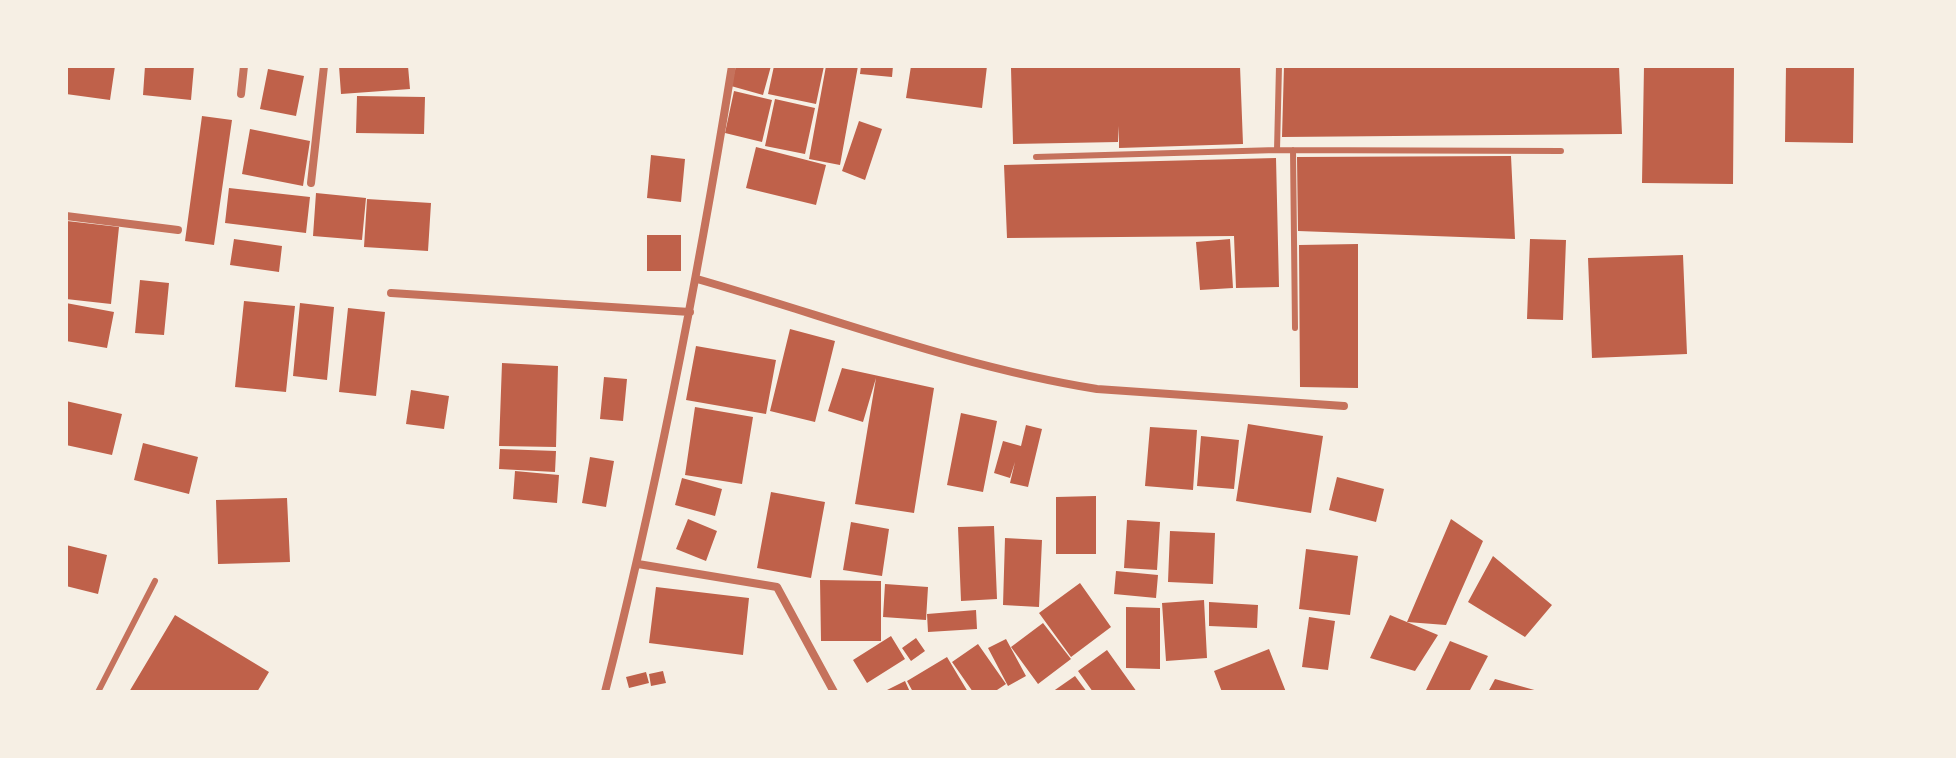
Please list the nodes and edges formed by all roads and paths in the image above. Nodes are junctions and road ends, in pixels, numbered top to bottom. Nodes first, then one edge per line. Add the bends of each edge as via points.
1 (244, 66) edge
2 (324, 66) edge
3 (732, 66) edge
4 (1279, 66) edge
5 (241, 94) dead end
6 (1277, 150) junction
7 (1293, 150) junction
8 (1561, 151) dead end
9 (1036, 157) dead end
10 (311, 183) dead end
11 (66, 216) edge
12 (178, 230) dead end
13 (697, 279) junction
14 (391, 293) dead end
15 (690, 312) junction
16 (1295, 328) dead end
17 (1344, 406) dead end
18 (638, 564) junction
19 (155, 581) dead end
20 (98, 692) edge
21 (605, 692) edge
22 (834, 692) edge

1 - 5 street
2 - 10 street
3 - 13 street
4 - 6 lane
6 - 7 lane
6 - 9 lane
7 - 8 lane
7 - 16 lane
11 - 12 street
13 - 15 street
13 - 17 street via 950,358 1060,383
14 - 15 street
15 - 18 street
18 - 21 street
18 - 22 street via 777,587
19 - 20 lane

